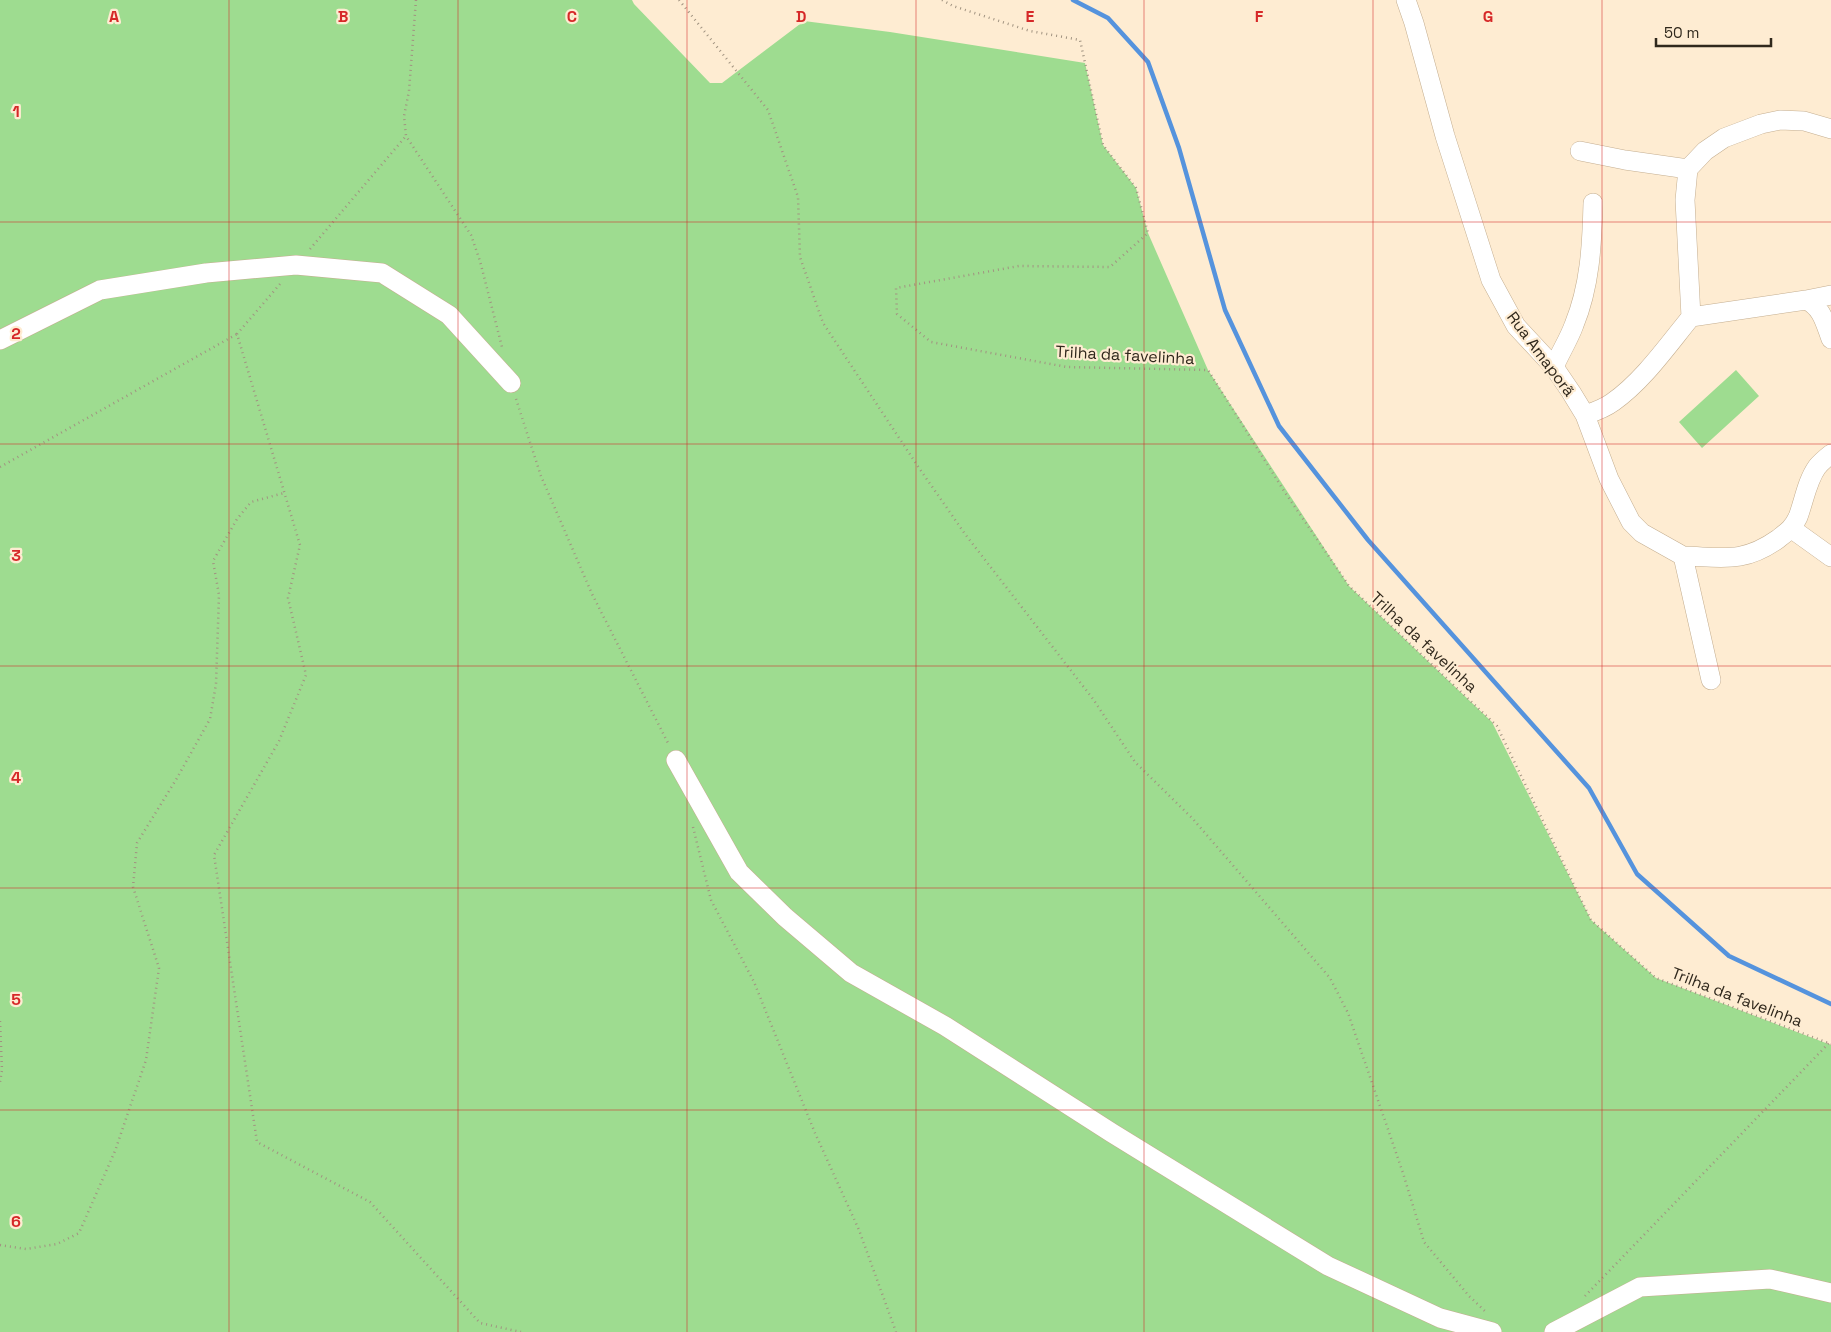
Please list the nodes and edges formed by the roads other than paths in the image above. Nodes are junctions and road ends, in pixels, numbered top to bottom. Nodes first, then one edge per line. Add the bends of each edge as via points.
1 (1406, 0) edge
2 (1831, 129) edge
3 (1580, 151) dead end
4 (1688, 169) junction
5 (1593, 203) dead end
6 (1831, 295) edge
7 (1806, 300) junction
8 (1691, 317) junction
9 (1831, 339) edge
10 (0, 340) edge
11 (1554, 367) junction
12 (511, 383) dead end
13 (1585, 415) junction
14 (1831, 454) edge
15 (1792, 529) junction
16 (1683, 556) junction
17 (1831, 557) edge
18 (1711, 680) dead end
19 (676, 760) dead end
20 (1831, 1293) edge
21 (1491, 1324) edge
22 (1554, 1332) edge

1 - 11 street, Rua Amaporã via 1491,280 1516,326
2 - 4 street via 1804,121 1780,120 1761,124 1724,138 1705,151
3 - 4 street
4 - 8 street via 1686,200
5 - 11 street via 1585,294 1574,327
6 - 7 street
7 - 8 street
7 - 9 street via 1820,309
8 - 13 street via 1631,386 1612,402
10 - 12 street via 100,290 206,273 296,265 382,273 449,315
11 - 13 street, Rua Amaporã
13 - 16 street, Rua Amaporã via 1609,479 1631,522 1642,533
14 - 15 street via 1811,477
15 - 16 street via 1753,553 1738,558
15 - 17 street
16 - 18 street
19 - 21 street via 739,872 785,917 851,973 946,1026 1328,1266 1440,1318
20 - 22 street via 1770,1279 1640,1287

